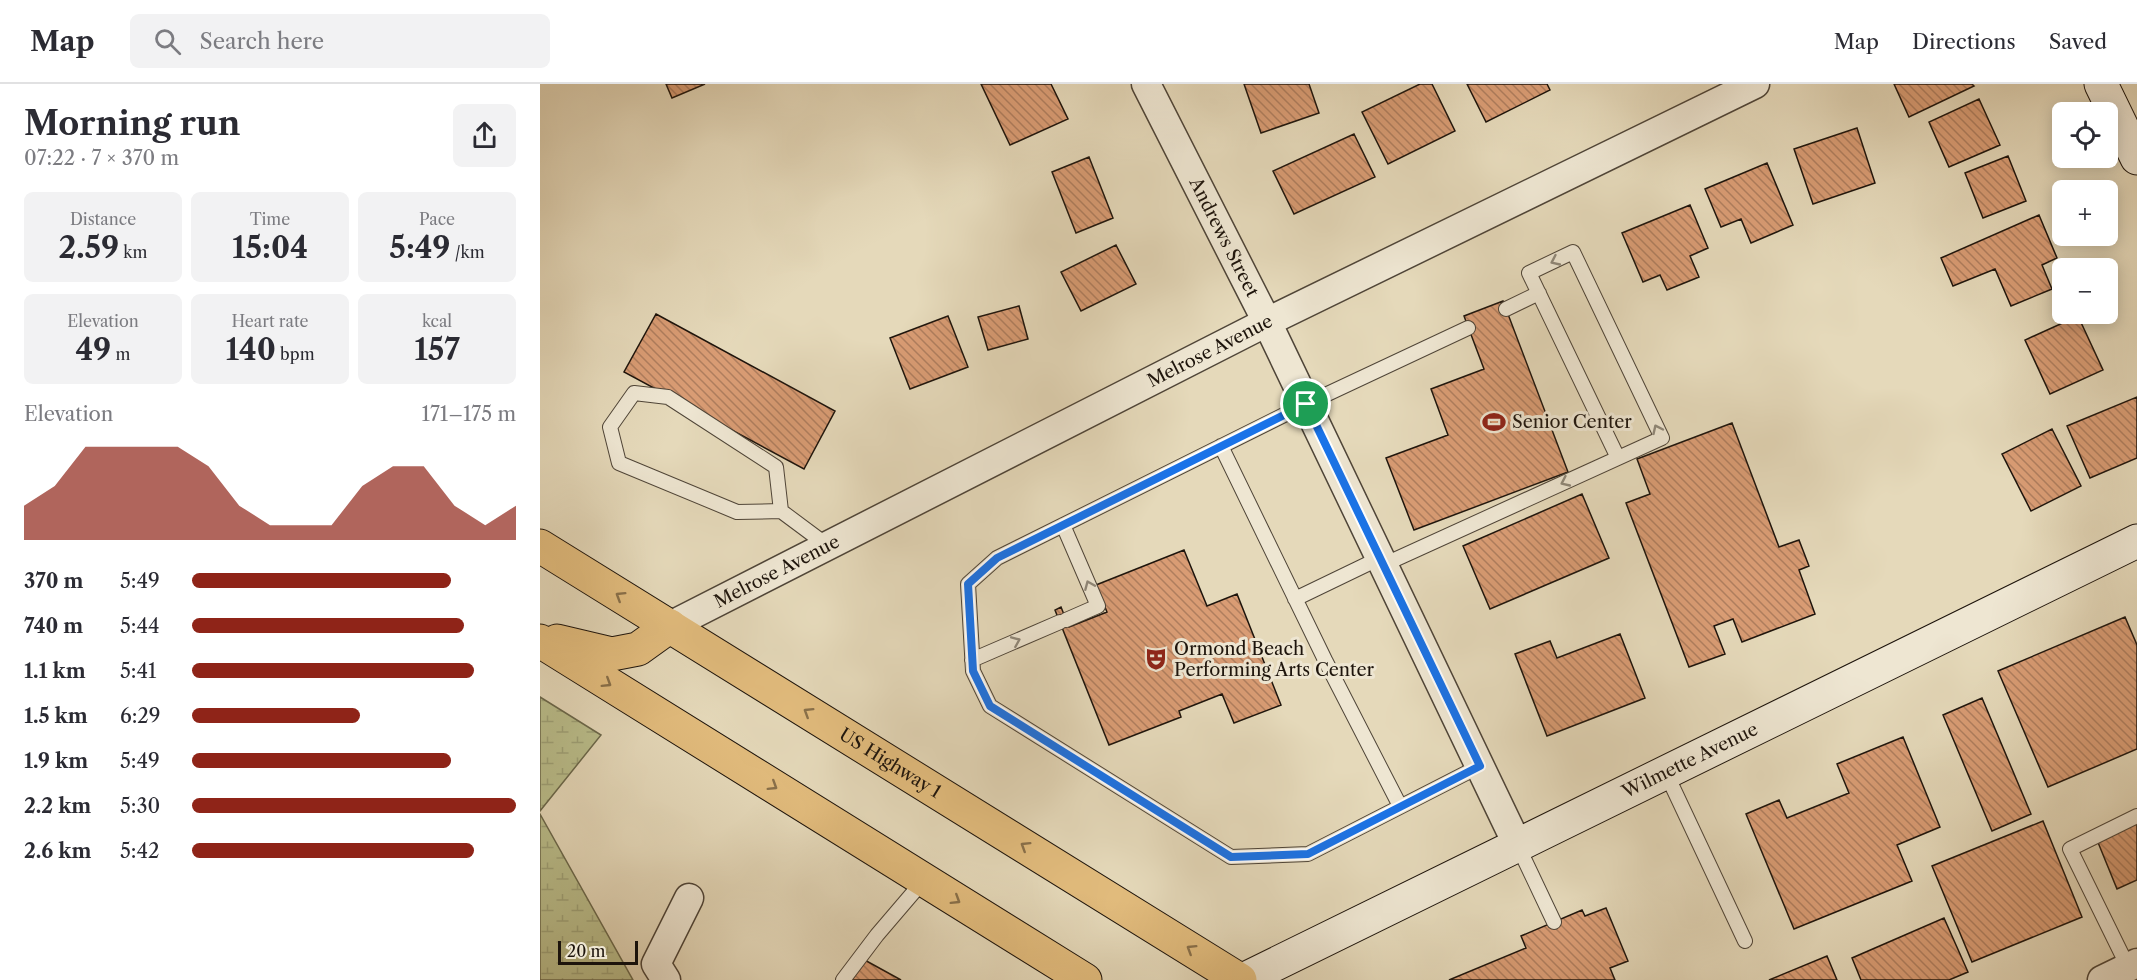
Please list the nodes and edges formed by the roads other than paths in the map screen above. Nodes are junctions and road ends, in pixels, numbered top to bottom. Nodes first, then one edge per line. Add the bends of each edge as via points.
1 (1146, 84) edge
2 (1755, 84) edge
3 (2101, 84) edge
4 (2137, 158) edge
5 (1539, 293) junction
6 (1506, 309) dead end
7 (1267, 322) junction
8 (1468, 328) dead end
9 (1306, 404) junction
10 (1221, 446) junction
11 (1618, 458) junction
12 (781, 511) junction
13 (1063, 525) junction
14 (2137, 541) edge
15 (540, 546) edge
16 (828, 546) junction
17 (1382, 562) junction
18 (1295, 599) junction
19 (669, 626) junction
20 (540, 639) edge
21 (972, 666) junction
22 (1480, 766) junction
23 (1666, 773) junction
24 (1400, 806) junction
25 (2137, 816) edge
26 (1518, 846) junction
27 (924, 880) junction
28 (689, 898) dead end
29 (1554, 922) dead end
30 (1745, 941) dead end
31 (2132, 965) edge
32 (666, 980) edge
33 (843, 980) edge
34 (1085, 980) edge
35 (1242, 980) edge
36 (2102, 980) edge

1 - 7 street, Andrews Street
2 - 7 street, Melrose Avenue
3 - 4 street
5 - 6 lane
5 - 11 lane
11 -> 5 lane via 1662,438 1574,252 1529,273
7 - 9 street, Andrews Street
7 - 16 street, Melrose Avenue
8 - 9 lane
9 - 10 lane
9 - 17 street, Andrews Street
10 - 13 lane
10 - 18 lane
11 -> 17 lane
12 - 12 lane via 737,512 619,463 609,427 634,393 668,397 776,467
12 - 16 lane
13 - 21 lane via 997,558 968,584
21 -> 13 lane via 1098,606
14 - 23 street, Wilmette Avenue
19 -> 15 main road, US Highway 1
16 - 19 street, Melrose Avenue
17 - 18 lane
17 - 22 street, Andrews Street
18 - 24 lane
19 - 20 main road via 638,649 612,654
35 -> 19 main road, US Highway 1
20 -> 27 main road
21 - 24 lane via 990,706 1231,857 1308,854
22 - 24 lane
22 - 26 street, Andrews Street
23 - 26 street, Wilmette Avenue
23 - 30 lane
25 - 31 lane via 2070,849
26 - 29 lane
26 - 35 street, Wilmette Avenue
27 - 33 lane
27 -> 34 main road
28 - 32 street via 656,964
31 - 36 street

